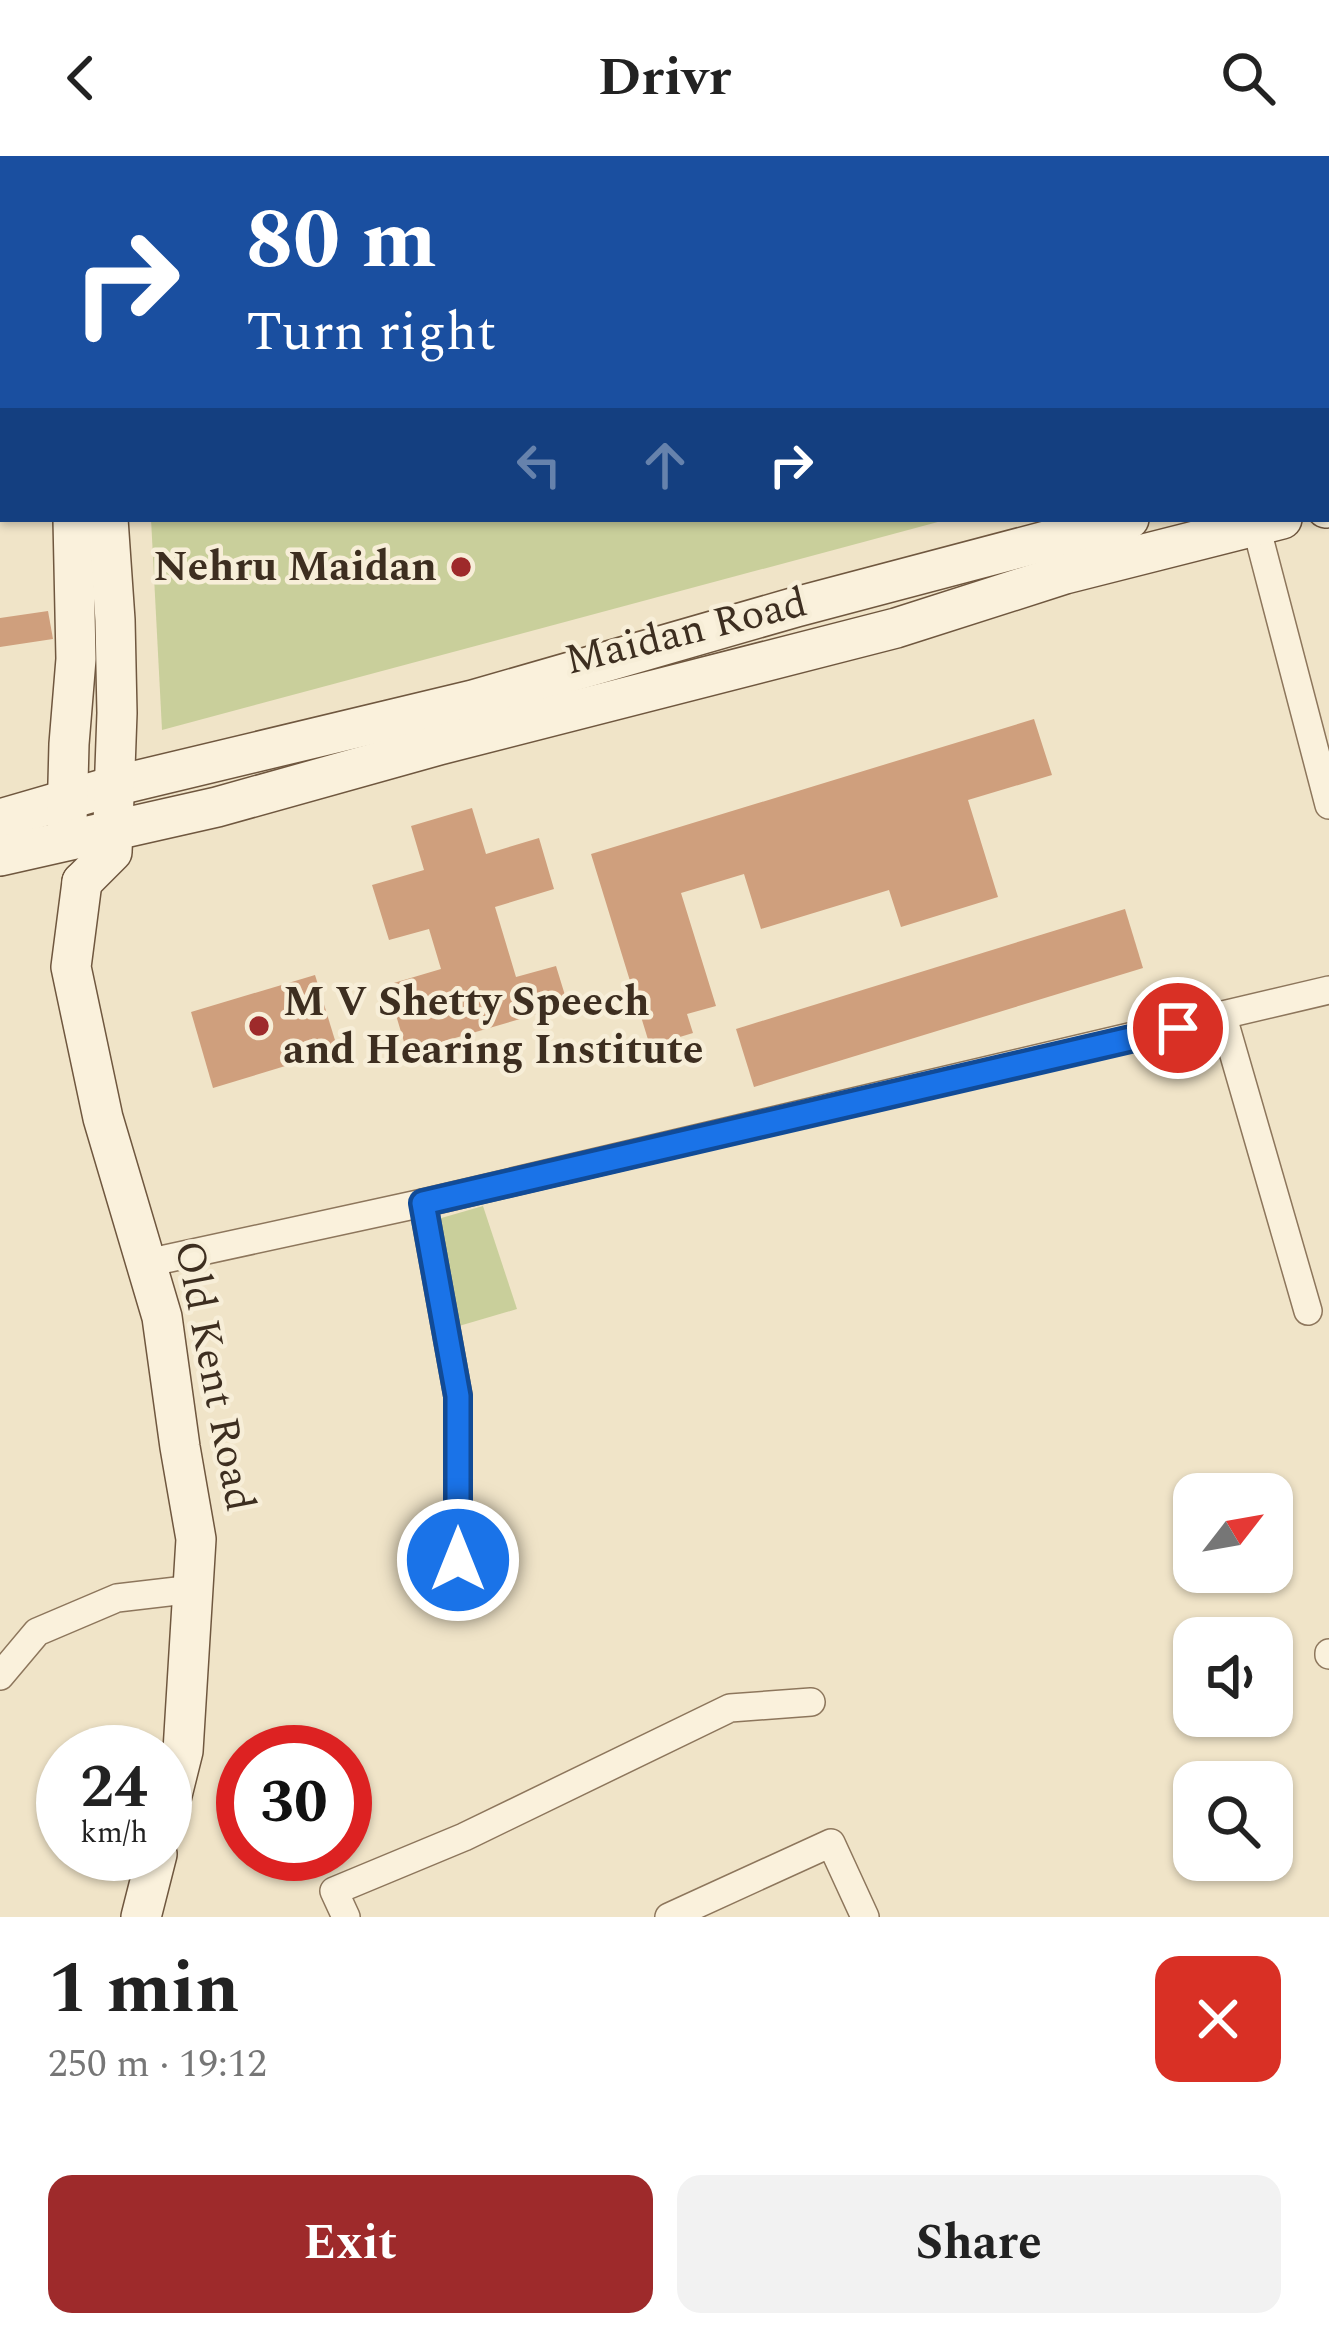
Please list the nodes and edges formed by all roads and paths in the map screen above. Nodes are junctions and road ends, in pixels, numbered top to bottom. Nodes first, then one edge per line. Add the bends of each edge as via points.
1 (73, 522) edge
2 (107, 522) edge
3 (1118, 522) edge
4 (1269, 522) edge
5 (114, 786) junction
6 (67, 800) junction
7 (1329, 806) edge
8 (0, 818) edge
9 (112, 831) junction
10 (66, 841) junction
11 (0, 856) edge
12 (82, 882) junction
13 (1329, 990) edge
14 (1223, 1017) junction
15 (423, 1203) junction
16 (147, 1263) junction
17 (1308, 1312) dead end
18 (458, 1560) dead end
19 (194, 1588) junction
20 (0, 1676) edge
21 (811, 1702) dead end
22 (185, 1725) edge
23 (150, 1881) edge
24 (141, 1917) edge
25 (346, 1917) edge
26 (669, 1917) edge
27 (865, 1917) edge

1 - 6 main road
2 - 5 main road
3 - 5 main road, Maidan Road via 473,700
4 - 7 street
4 - 9 main road, Maidan Road via 896,628
5 - 6 main road, Maidan Road
5 - 9 main road
6 - 8 main road, Maidan Road
6 - 10 main road
9 - 10 main road, Maidan Road
9 - 12 main road via 112,852
10 - 11 main road, Maidan Road
10 - 12 main road
12 - 16 main road, Old Kent Road via 71,967 103,1118
13 - 14 street
14 - 15 street
14 - 17 street
15 - 16 street
15 - 18 street via 458,1396
16 - 19 main road, Old Kent Road via 196,1539
19 - 20 street via 117,1598 38,1632
19 - 22 main road, Old Kent Road
21 - 25 street via 730,1708 334,1891
23 - 24 main road
26 - 27 street via 831,1843

